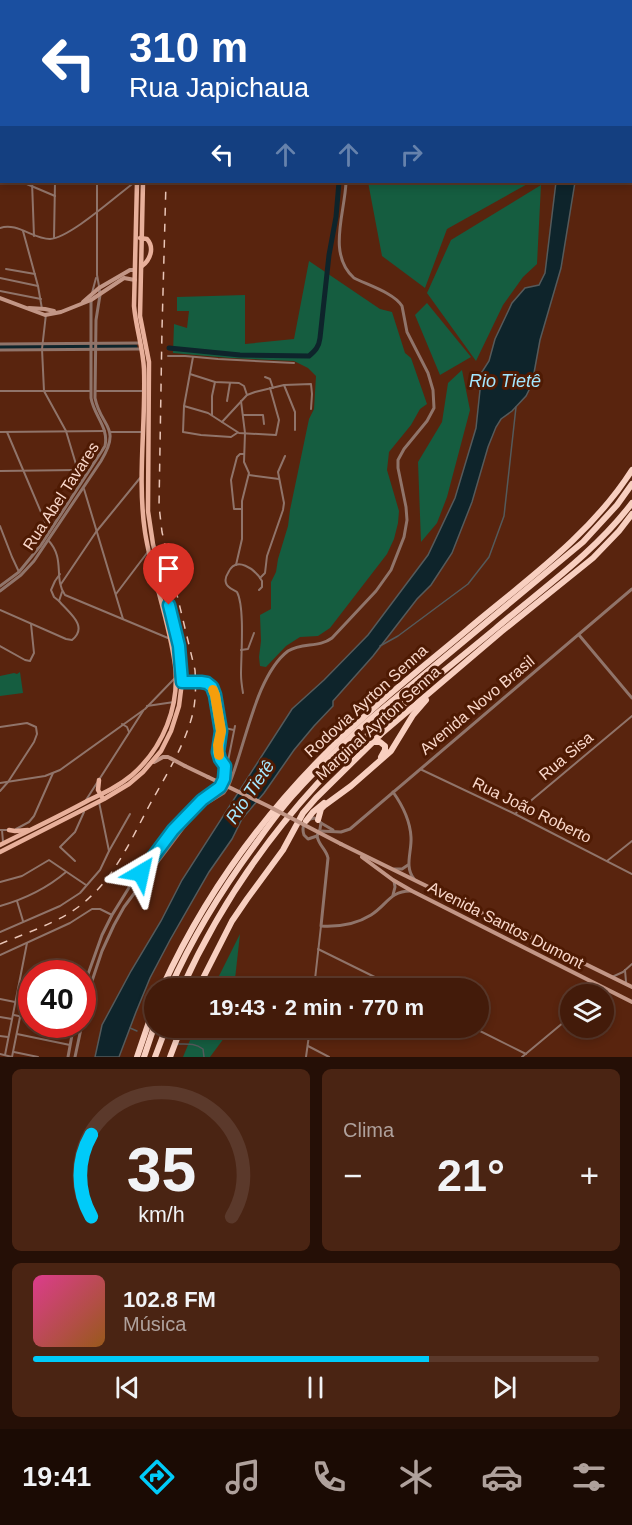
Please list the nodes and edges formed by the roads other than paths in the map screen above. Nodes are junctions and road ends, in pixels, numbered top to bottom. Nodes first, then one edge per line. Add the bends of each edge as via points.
1 (24, 183) edge
2 (32, 183) edge
3 (55, 183) edge
4 (97, 183) edge
5 (135, 183) edge
6 (136, 183) edge
7 (143, 183) edge
8 (346, 183) edge
9 (33, 187) junction
10 (55, 196) junction
11 (97, 211) junction
12 (0, 228) edge
13 (23, 231) junction
14 (34, 236) junction
15 (54, 238) junction
16 (139, 238) junction
17 (142, 266) junction
18 (6, 269) dead end
19 (135, 270) junction
20 (35, 274) junction
21 (97, 275) junction
22 (0, 278) edge
23 (141, 279) junction
24 (135, 280) junction
25 (38, 286) junction
26 (99, 288) junction
27 (0, 291) edge
28 (92, 293) junction
29 (100, 295) junction
30 (0, 298) edge
31 (42, 299) junction
32 (91, 300) junction
33 (82, 303) junction
34 (44, 312) junction
35 (94, 314) junction
36 (43, 343) junction
37 (139, 343) junction
38 (0, 344) edge
39 (93, 346) junction
40 (144, 348) junction
41 (42, 349) junction
42 (0, 351) edge
43 (168, 356) dead end
44 (193, 357) junction
45 (294, 363) dead end
46 (190, 374) junction
47 (265, 377) dead end
48 (215, 382) junction
49 (230, 382) junction
50 (284, 385) junction
51 (271, 388) junction
52 (0, 391) edge
53 (44, 391) junction
54 (93, 391) junction
55 (144, 391) junction
56 (247, 395) junction
57 (227, 401) dead end
58 (241, 401) junction
59 (184, 406) junction
60 (311, 409) dead end
61 (212, 415) junction
62 (243, 415) junction
63 (222, 422) junction
64 (264, 424) dead end
65 (295, 430) dead end
66 (66, 431) junction
67 (0, 432) edge
68 (7, 432) junction
69 (108, 432) junction
70 (143, 432) junction
71 (237, 432) junction
72 (244, 433) junction
73 (244, 454) junction
74 (285, 456) dead end
75 (77, 470) junction
76 (632, 470) edge
77 (0, 471) edge
78 (24, 471) junction
79 (249, 475) junction
80 (142, 476) junction
81 (279, 479) junction
82 (82, 482) junction
83 (632, 484) edge
84 (84, 488) junction
85 (632, 502) edge
86 (242, 509) junction
87 (632, 514) edge
88 (0, 526) edge
89 (50, 532) junction
90 (96, 532) junction
91 (48, 540) junction
92 (148, 550) junction
93 (237, 565) junction
94 (19, 572) junction
95 (60, 574) junction
96 (260, 578) junction
97 (61, 584) junction
98 (0, 586) edge
99 (632, 589) edge
100 (260, 590) dead end
101 (0, 591) edge
102 (62, 592) junction
103 (115, 595) junction
104 (59, 602) junction
105 (538, 603) junction
106 (0, 610) edge
107 (123, 619) junction
108 (30, 624) junction
109 (255, 633) dead end
110 (161, 635) junction
111 (579, 635) junction
112 (170, 639) junction
113 (0, 646) edge
114 (179, 646) junction
115 (172, 647) junction
116 (242, 650) junction
117 (465, 654) junction
118 (176, 676) junction
119 (184, 682) junction
120 (436, 689) junction
121 (243, 693) dead end
122 (632, 698) edge
123 (174, 702) junction
124 (146, 707) junction
125 (632, 716) edge
126 (122, 724) junction
127 (235, 726) dead end
128 (0, 727) edge
129 (220, 727) junction
130 (234, 730) junction
131 (129, 733) junction
132 (373, 742) junction
133 (158, 749) junction
134 (169, 758) junction
135 (148, 766) junction
136 (225, 766) junction
137 (420, 769) junction
138 (52, 774) junction
139 (99, 780) junction
140 (8, 782) junction
141 (0, 783) edge
142 (0, 791) edge
143 (393, 792) junction
144 (101, 799) junction
145 (84, 806) junction
146 (130, 814) dead end
147 (515, 814) junction
148 (306, 821) junction
149 (320, 821) junction
150 (33, 829) junction
151 (1, 830) edge
152 (9, 831) junction
153 (320, 831) junction
154 (335, 831) junction
155 (317, 836) junction
156 (308, 839) junction
157 (632, 841) edge
158 (2, 844) edge
159 (321, 847) junction
160 (109, 851) junction
161 (0, 852) edge
162 (75, 861) dead end
163 (607, 861) junction
164 (374, 863) junction
165 (408, 865) junction
166 (392, 869) junction
167 (68, 872) junction
168 (632, 874) edge
169 (393, 880) junction
170 (415, 881) junction
171 (0, 882) edge
172 (87, 885) junction
173 (412, 891) junction
174 (392, 896) junction
175 (17, 901) junction
176 (0, 906) edge
177 (112, 915) junction
178 (24, 922) junction
179 (321, 926) junction
180 (0, 932) edge
181 (27, 943) junction
182 (318, 949) junction
183 (0, 955) edge
184 (92, 960) edge
185 (632, 964) edge
186 (96, 969) edge
187 (625, 970) junction
188 (612, 977) junction
189 (167, 978) edge
190 (175, 978) edge
191 (187, 978) edge
192 (203, 978) edge
193 (315, 978) edge
194 (377, 978) edge
195 (591, 981) junction
196 (592, 984) edge
197 (597, 984) edge
198 (626, 984) junction
199 (632, 987) edge
200 (614, 993) edge
201 (0, 999) edge
202 (15, 1002) junction
203 (632, 1002) edge
204 (13, 1015) junction
205 (18, 1016) edge
206 (0, 1017) edge
207 (12, 1020) junction
208 (560, 1025) edge
209 (18, 1028) edge
210 (17, 1034) junction
211 (0, 1036) edge
212 (489, 1036) edge
213 (8, 1037) junction
214 (71, 1038) edge
215 (79, 1038) edge
216 (145, 1038) edge
217 (147, 1038) edge
218 (149, 1038) edge
219 (162, 1038) edge
220 (177, 1038) edge
221 (309, 1038) edge
222 (70, 1045) junction
223 (308, 1046) junction
224 (13, 1052) junction
225 (0, 1054) edge
226 (526, 1054) junction
227 (5, 1055) junction
228 (12, 1057) edge
229 (38, 1057) edge
230 (68, 1057) edge
231 (75, 1057) edge
232 (140, 1057) edge
233 (155, 1057) edge
234 (170, 1057) edge
235 (306, 1057) edge
236 (329, 1057) edge
237 (522, 1057) edge

1 - 9 street
2 - 9 street
3 - 10 street
4 - 11 street
5 - 11 street
6 - 16 main road
7 - 16 main road
8 - 186 street via 339,245 345,269 400,303 407,332 433,390 432,413 398,460 407,512 404,537 383,582 332,638 321,644 293,648 267,676 228,787 190,819 123,907
9 - 10 street
9 - 14 street
10 - 15 street
11 - 15 street via 75,229
11 - 21 street
12 - 13 street
13 - 14 street
13 - 20 street
14 - 15 street
16 - 17 main road
16 - 17 main road via 148,240 151,248 149,259
16 - 19 main road
17 - 23 main road
18 - 20 street
19 - 23 main road
19 - 24 main road
19 - 26 main road
20 - 25 street
21 - 26 street
21 - 28 street
22 - 25 street
23 - 40 main road
24 - 29 main road via 124,278
24 - 37 main road
25 - 31 street
26 - 28 main road
26 - 29 street
27 - 31 street
28 - 32 street, Rua Abel Tavares
28 - 33 main road
29 - 32 main road
29 - 35 street, Rua Abel Tavares
30 - 34 main road
31 - 34 street
32 - 33 main road
32 - 35 street, Rua Abel Tavares
33 - 34 main road via 68,310
34 - 36 street
35 - 39 street, Rua Abel Tavares
36 - 38 street
36 - 39 street
36 - 41 street
37 - 39 street
37 - 40 main road
39 - 40 street
39 - 41 street
39 - 54 street, Rua Abel Tavares
40 - 55 main road
40 - 114 main road via 149,374 149,523
41 - 42 street
41 - 53 street
43 - 44 street
44 - 45 street
44 - 46 street
46 - 48 street
46 - 59 street
47 - 51 street via 270,379
48 - 49 street
48 - 61 street
49 - 56 street via 244,386
49 - 57 street
50 - 51 street
50 - 60 street via 311,384
50 - 65 street via 294,408
51 - 56 street
51 - 72 street via 279,420 276,435
52 - 53 street
53 - 54 street
53 - 66 street
54 - 55 street
54 - 69 street, Rua Abel Tavares via 93,408
55 - 70 main road
56 - 58 street
58 - 62 street
58 - 63 street
59 - 61 street
59 - 71 street via 183,432 231,437
61 - 63 street
62 - 64 street via 263,415
62 - 72 street
63 - 71 street
66 - 68 street
66 - 69 street
66 - 75 street
67 - 68 street
68 - 78 street
69 - 70 street
69 - 82 street, Rua Abel Tavares via 103,450
69 - 84 street, Rua Abel Tavares via 106,452
70 - 80 main road
71 - 72 street
72 - 73 street
73 - 79 street
73 - 86 street via 237,457 231,480 234,509
74 - 81 street
75 - 78 street
75 - 82 street
76 - 189 highway, Rodovia Ayrton Senna via 614,497 571,542 354,726 305,774 214,890
77 - 78 street
78 - 89 street
79 - 81 street
79 - 86 street
80 - 90 street
80 - 92 main road
81 - 96 street via 283,510 265,573
82 - 84 street
82 - 89 street, Rua Abel Tavares
83 - 190 highway, Rodovia Ayrton Senna via 583,542 368,721 295,792 223,889
84 - 90 street
84 - 91 street, Rua Abel Tavares
85 - 117 highway, Rodovia Ayrton Senna via 583,556
86 - 93 street
87 - 105 highway via 595,556
88 - 94 street
89 - 94 street, Rua Abel Tavares
90 - 97 street
90 - 103 street
91 - 95 street via 58,555
91 - 101 street, Rua Abel Tavares via 25,570
92 - 103 street
92 - 112 main road
93 - 96 street via 249,567
93 - 116 street via 230,569 225,582 240,598
94 - 98 street, Rua Abel Tavares
95 - 97 street
95 - 104 street via 51,590
96 - 100 street
97 - 102 street
99 - 111 street, Avenida Novo Brasil
102 - 104 street
102 - 107 street
103 - 107 street
104 - 108 street via 79,624 72,640
105 - 117 highway
105 - 120 highway, Marginal Ayrton Senna
106 - 108 street
107 - 110 street
108 - 113 street via 34,653 30,660
109 - 116 street via 248,649
110 - 112 street
110 - 115 street
111 - 122 street
111 - 137 street, Avenida Novo Brasil
112 - 114 main road
112 - 115 main road
114 - 119 main road
115 - 118 main road
116 - 121 street
117 - 191 highway, Rodovia Ayrton Senna via 342,759 291,814 231,895
118 - 123 main road
118 - 124 street
119 - 129 street, bridge via 210,685
119 - 133 main road via 176,717
120 - 132 highway, Marginal Ayrton Senna
120 - 149 highway via 413,715 391,751 321,809
123 - 124 street
123 - 133 main road
124 - 126 street
124 - 131 street
125 - 147 street, Rua Sisa
126 - 131 street
126 - 138 street
127 - 130 street
128 - 140 street via 36,727 34,742
129 - 130 street
129 - 136 street via 218,752
130 - 136 street
131 - 139 street
132 - 148 highway via 383,744 383,755
132 - 192 highway, Marginal Ayrton Senna via 303,813 283,849 232,921
133 - 134 main road
133 - 135 main road
133 - 144 main road
134 - 135 main road via 160,758
134 - 164 main road, bridge
135 - 144 main road via 129,784
136 - 177 street via 221,786 173,830
137 - 143 street, Avenida Novo Brasil
137 - 147 street, Rua João Roberto
138 - 140 street
138 - 152 street via 34,816
139 - 144 main road
139 - 145 street
140 - 141 street
140 - 142 street
143 - 154 street, Avenida Novo Brasil via 350,829
143 - 165 street via 410,829
144 - 145 main road
144 - 160 street
145 - 150 main road
145 - 161 main road
145 - 162 street via 75,832 60,847
146 - 160 street
147 - 163 street, Rua João Roberto
148 - 149 street
148 - 156 street via 303,832
149 - 153 street
149 - 154 street
150 - 152 main road
150 - 158 main road
151 - 152 street
151 - 158 street
153 - 154 street, Avenida Novo Brasil
153 - 155 street
155 - 156 street
155 - 159 street
156 - 159 street
157 - 163 street
159 - 179 street via 328,862
160 - 172 street
163 - 168 street, Rua João Roberto
164 - 166 main road, Avenida Santos Dumont
164 - 169 main road, Avenida Santos Dumont
165 - 166 street
165 - 170 street
166 - 170 main road, Avenida Santos Dumont
167 - 171 street via 49,860 22,876
167 - 172 street
167 - 175 street
169 - 173 main road, Avenida Santos Dumont
169 - 174 street
170 - 188 main road, Avenida Santos Dumont
172 - 178 street via 65,904
173 - 174 street
173 - 195 main road, Avenida Santos Dumont
174 - 179 street via 355,923
175 - 176 street
175 - 178 street
177 - 181 street via 92,909
177 - 184 street
178 - 180 street
179 - 182 street
181 - 183 street
181 - 202 street
182 - 193 street
182 - 194 street
185 - 187 street
187 - 188 street
187 - 198 street
188 - 198 main road, Avenida Santos Dumont
195 - 196 street
195 - 197 main road, Avenida Santos Dumont
198 - 199 main road, Avenida Santos Dumont
200 - 203 main road, Avenida Santos Dumont
201 - 202 street
202 - 204 street
204 - 205 street
204 - 207 street
206 - 207 street
207 - 213 street
208 - 226 street
209 - 210 street
210 - 222 street
210 - 224 street
211 - 213 street
212 - 226 street
213 - 227 street
214 - 222 street
215 - 231 street
216 - 232 highway
217 - 232 highway
218 - 232 highway
219 - 233 highway
220 - 234 highway
221 - 223 street
222 - 230 street
223 - 235 street
223 - 236 street
224 - 228 street
224 - 229 street
225 - 227 street
226 - 237 street
227 - 228 street

